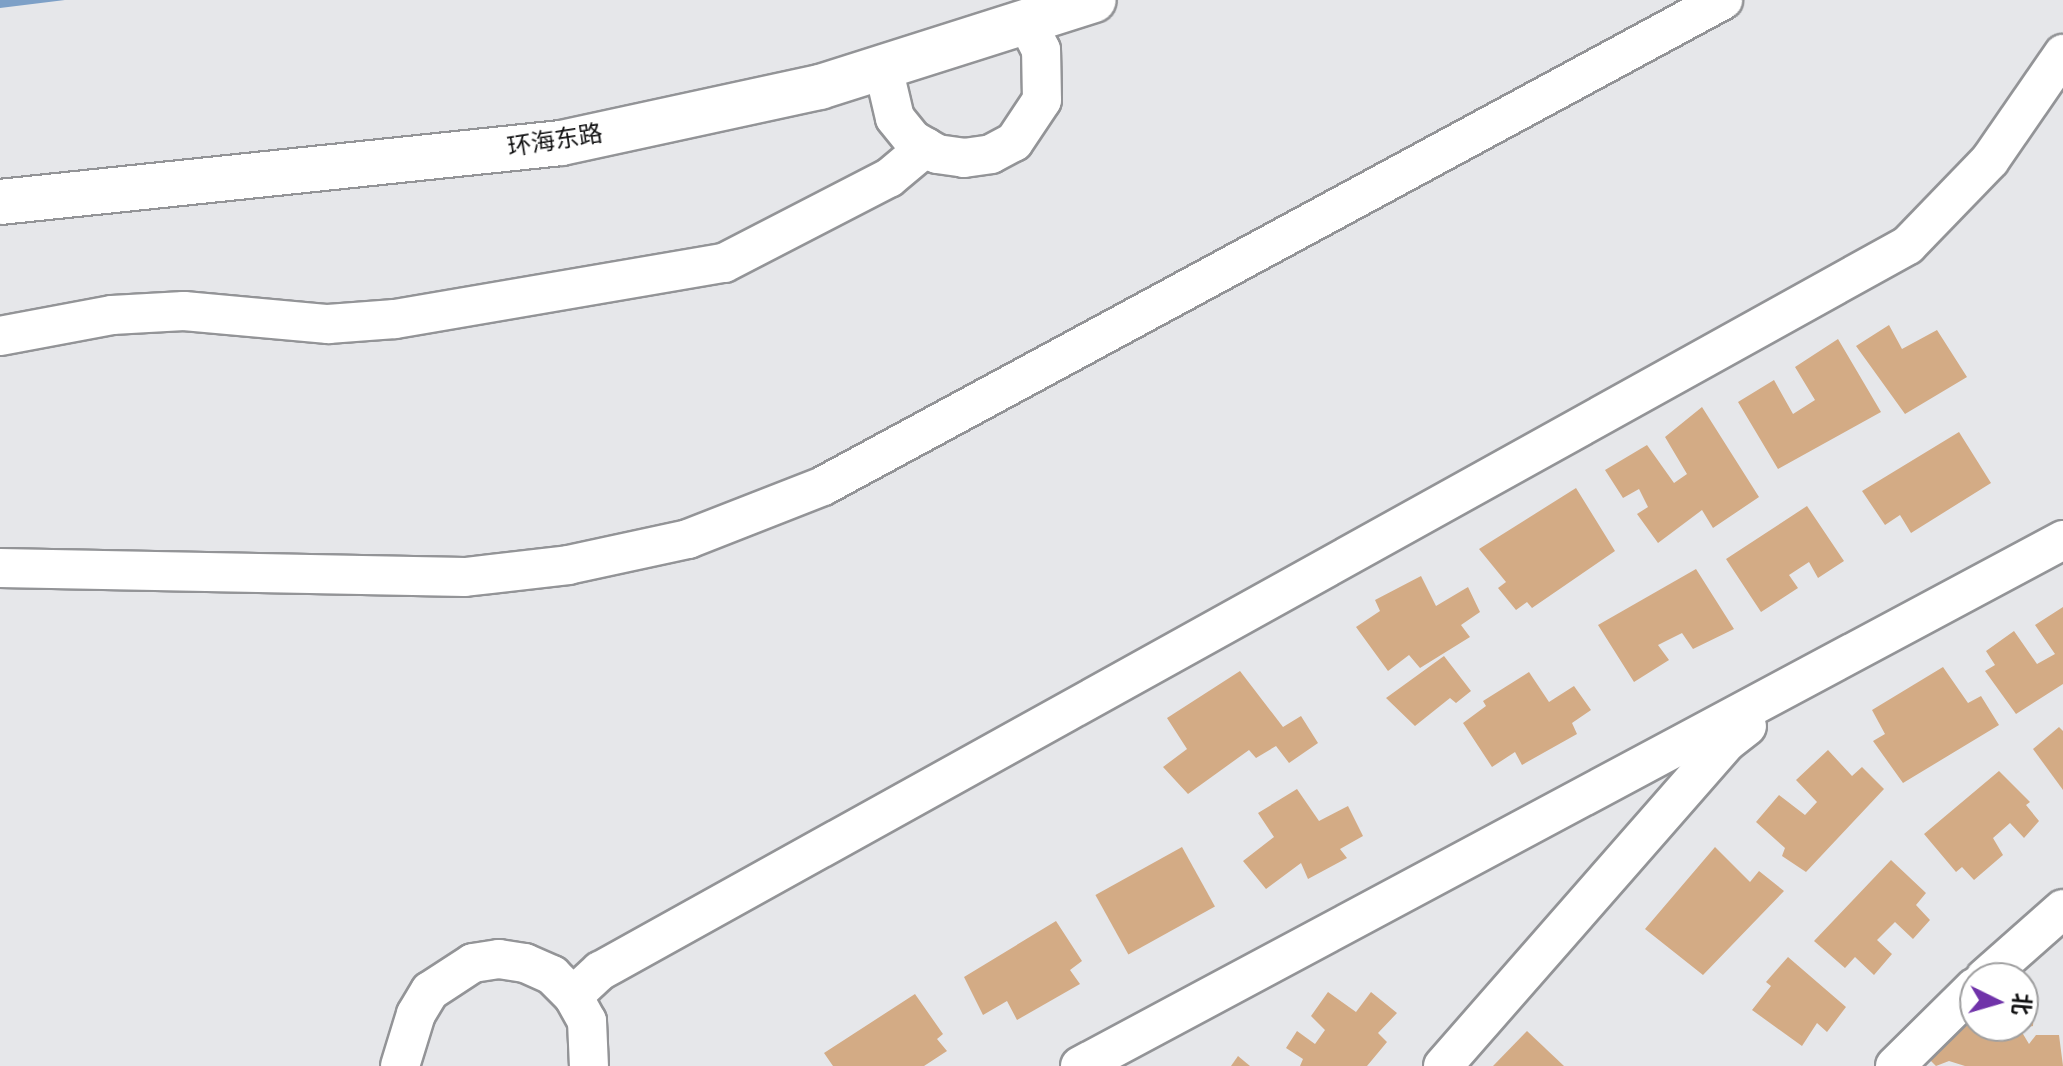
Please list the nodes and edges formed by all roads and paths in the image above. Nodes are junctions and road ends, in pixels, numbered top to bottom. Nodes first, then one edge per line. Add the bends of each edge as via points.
1 (1094, 0) edge
2 (1723, 0) edge
3 (1026, 21) junction
4 (2063, 54) edge
5 (883, 67) junction
6 (926, 147) junction
7 (0, 202) edge
8 (0, 336) edge
9 (2063, 540) edge
10 (0, 568) edge
11 (1803, 683) junction
12 (2063, 909) edge
13 (2003, 962) edge
14 (573, 996) junction
15 (1959, 1003) edge
16 (1159, 1024) junction
17 (400, 1066) edge
18 (589, 1066) edge
19 (1080, 1066) edge
20 (1140, 1066) edge
21 (1443, 1066) edge
22 (1895, 1066) edge

1 - 3 highway, 环海东路
2 - 10 street via 823,486 688,539 568,565 465,577
3 - 5 highway, 环海东路
3 - 6 street via 1046,75 1031,123 1014,142 991,154 964,158
4 - 14 street via 1990,160 1908,245 600,971
5 - 6 street via 895,118
5 - 7 highway, 环海东路 via 820,87 561,143
6 - 8 street via 889,178 724,263 395,319 328,324 184,311 112,315
9 - 11 street
11 - 16 street
11 - 21 street via 1728,741
12 - 13 street
14 - 17 street via 552,975 525,963 473,963 430,991 416,1014
14 - 18 street via 587,1021
15 - 22 street
16 - 19 street
16 - 20 street

